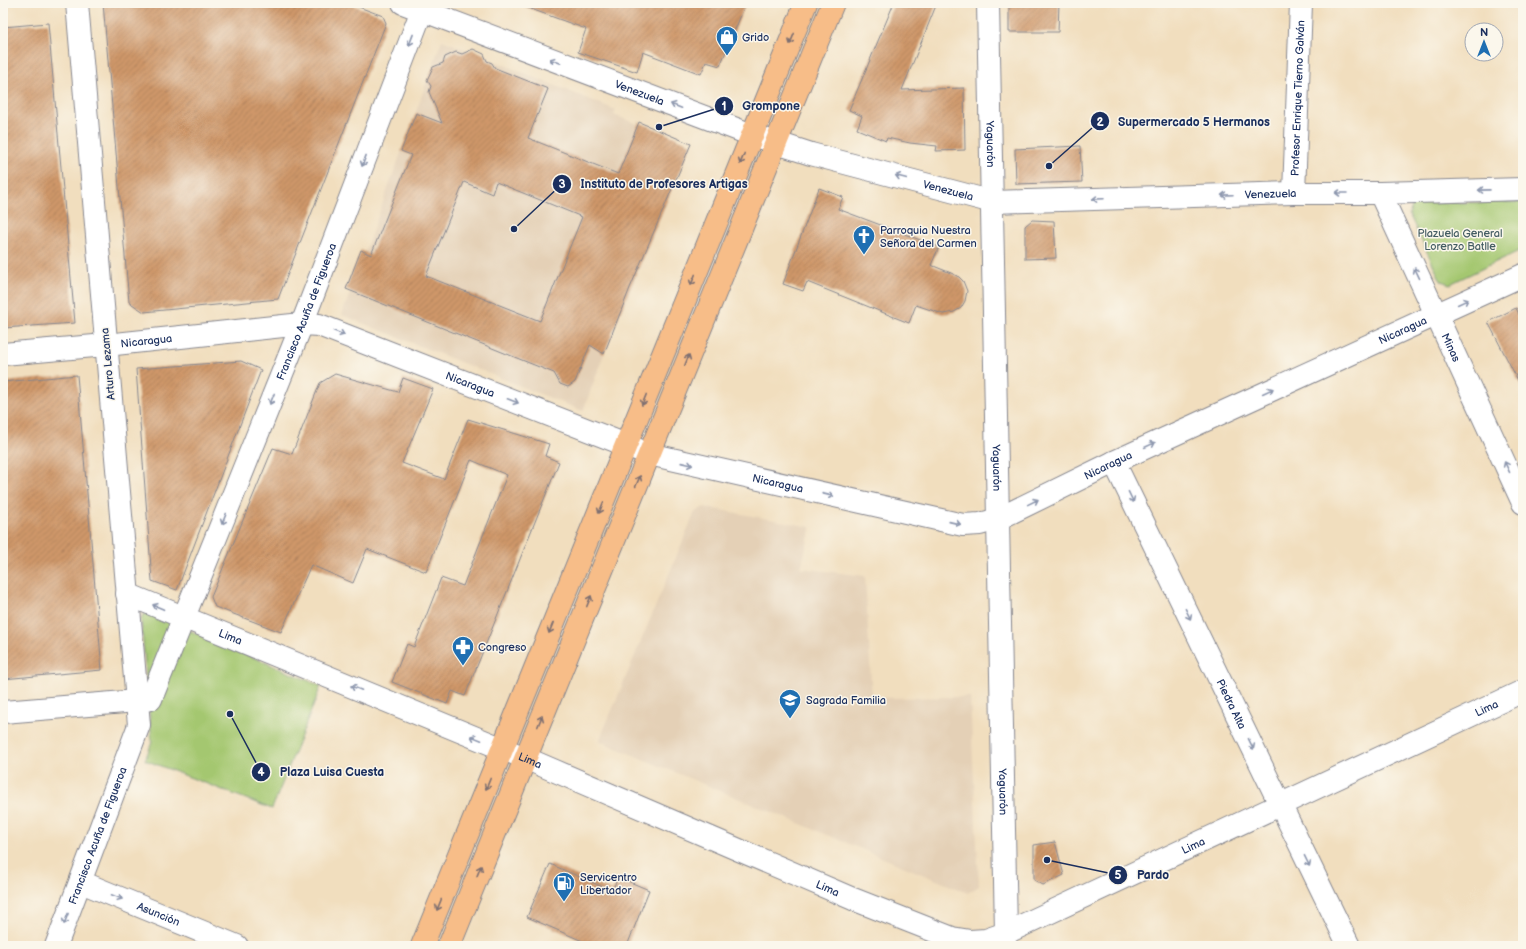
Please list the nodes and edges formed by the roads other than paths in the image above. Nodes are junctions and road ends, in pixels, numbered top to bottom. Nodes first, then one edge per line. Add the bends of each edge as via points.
1 (77, 3) edge
2 (806, 3) edge
3 (833, 3) edge
4 (988, 3) edge
5 (1301, 3) edge
6 (416, 5) edge
7 (752, 135) junction
8 (775, 143) junction
9 (1523, 189) edge
10 (1294, 193) junction
11 (1380, 193) junction
12 (992, 202) junction
13 (1523, 274) edge
14 (1436, 314) junction
15 (302, 324) junction
16 (106, 344) junction
17 (3, 354) edge
18 (626, 446) junction
19 (649, 454) junction
20 (1114, 462) junction
21 (1523, 502) edge
22 (998, 519) junction
23 (128, 594) junction
24 (184, 618) junction
25 (1523, 691) edge
26 (137, 701) junction
27 (3, 712) edge
28 (139, 725) joint
29 (502, 748) junction
30 (526, 758) junction
31 (1280, 804) junction
32 (81, 882) junction
33 (1007, 942) edge
34 (56, 946) edge
35 (237, 946) edge
36 (422, 946) edge
37 (449, 946) edge
38 (1349, 946) edge

1 - 16 street, Arturo Lezama
2 -> 7 main road
3 - 8 main road
4 - 12 street, Yaguarón
5 - 10 street, Profesor Enrique Tierno Galván
7 -> 6 street, Venezuela
6 -> 15 street, Francisco Acuña de Figueroa
7 - 8 street, Venezuela
7 -> 18 main road
12 -> 8 street, Venezuela
19 -> 8 main road
9 -> 11 street, Venezuela
11 -> 10 street, Venezuela
10 -> 12 street, Venezuela
14 -> 11 street, Minas
12 - 22 street, Yaguarón
14 -> 13 street, Nicaragua
20 -> 14 street, Nicaragua
21 -> 14 street, Minas
15 - 16 street, Nicaragua
15 -> 18 street, Nicaragua via 319,325
15 -> 24 street, Francisco Acuña de Figueroa
16 - 17 street, Nicaragua
16 - 23 street, Arturo Lezama
18 - 19 street, Nicaragua
18 -> 29 main road
19 -> 22 street, Nicaragua via 963,525
30 -> 19 main road
22 -> 20 street, Nicaragua
20 -> 31 street, Piedra Alta
22 - 33 street, Yaguarón
24 -> 23 street, Lima
23 - 26 street, Arturo Lezama
24 - 26 street, Francisco Acuña de Figueroa via 151,699
29 -> 24 street, Lima
25 - 31 street, Lima
26 - 27 street
26 - 28 street, Arturo Lezama
28 - 32 street, Francisco Acuña de Figueroa
29 - 30 street, Lima
29 -> 36 main road
30 - 33 street, Lima via 853,899 952,938
37 -> 30 main road
31 - 33 street, Lima
31 -> 38 street, Piedra Alta
32 -> 34 street, Francisco Acuña de Figueroa
32 -> 35 street, Asunción

